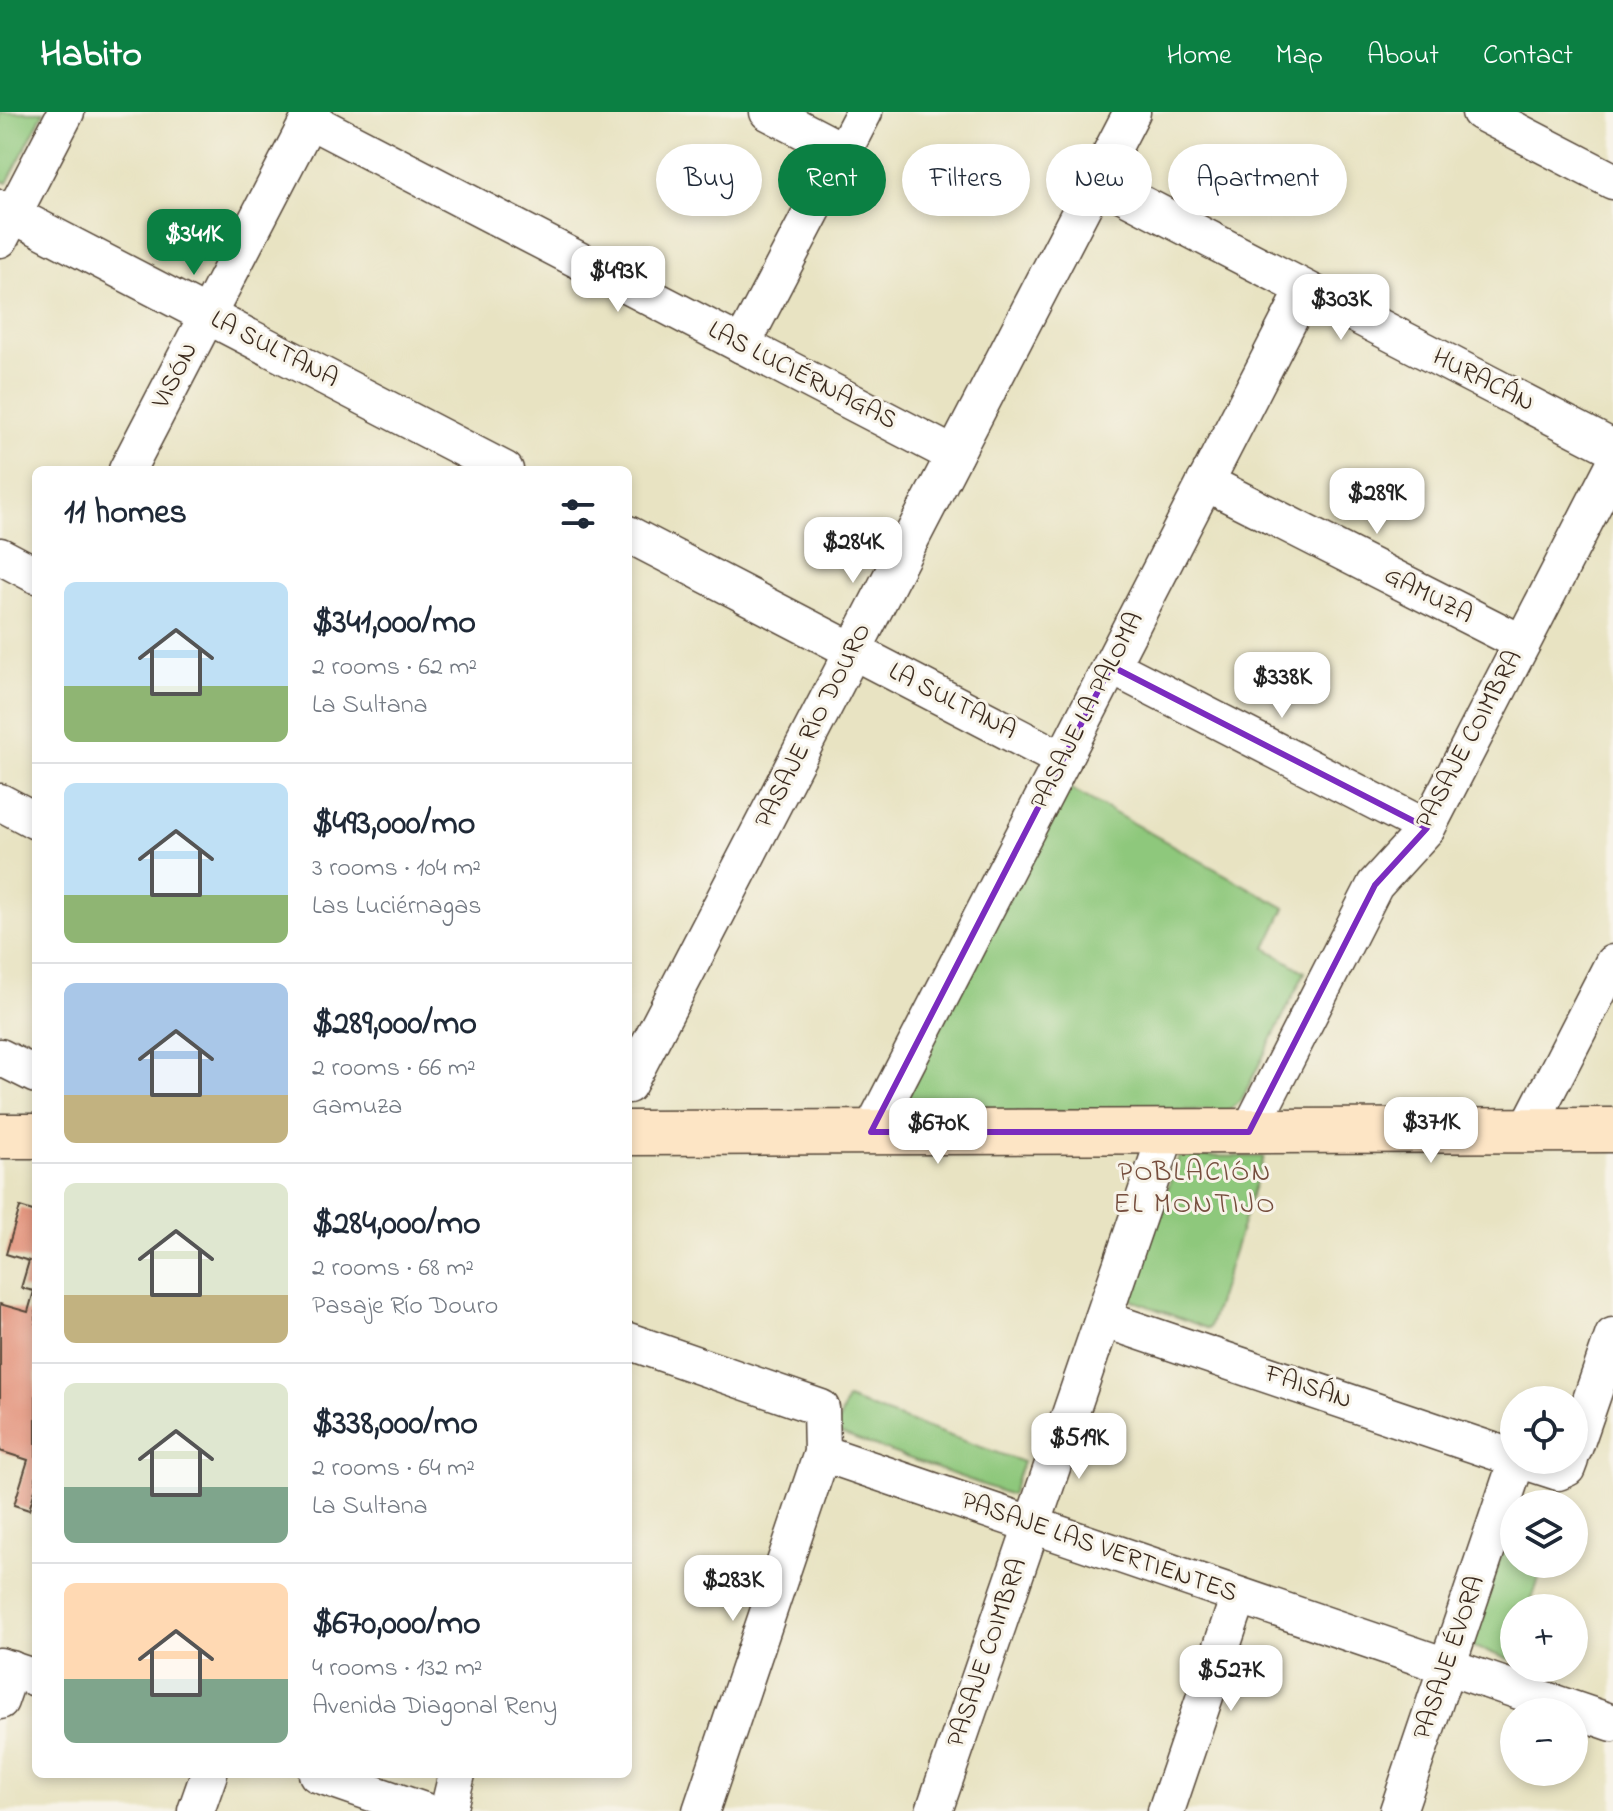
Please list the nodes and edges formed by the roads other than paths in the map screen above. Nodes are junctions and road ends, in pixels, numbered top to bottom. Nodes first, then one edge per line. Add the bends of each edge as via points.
1 (66, 112) edge
2 (768, 112) edge
3 (864, 112) edge
4 (1132, 112) edge
5 (1480, 112) edge
6 (311, 116) edge
7 (830, 144) edge
8 (847, 144) edge
9 (1116, 144) edge
10 (1613, 181) edge
11 (1152, 210) edge
12 (809, 216) edge
13 (1079, 216) edge
14 (4, 221) edge
15 (1305, 289) junction
16 (208, 315) junction
17 (742, 345) junction
18 (1613, 448) edge
19 (954, 455) junction
20 (129, 466) edge
21 (497, 466) edge
22 (1613, 467) edge
23 (1205, 482) junction
24 (633, 548) edge
25 (0, 556) edge
26 (32, 573) edge
27 (1522, 643) junction
28 (853, 651) junction
29 (1111, 666) junction
30 (1063, 760) junction
31 (0, 802) edge
32 (32, 819) edge
33 (1427, 828) junction
34 (1613, 963) edge
35 (0, 1057) edge
36 (32, 1073) edge
37 (632, 1077) edge
38 (1527, 1130) junction
39 (1613, 1130) edge
40 (871, 1132) junction
41 (1167, 1132) junction
42 (1249, 1132) junction
43 (632, 1133) edge
44 (0, 1136) edge
45 (32, 1136) edge
46 (1103, 1319) junction
47 (1613, 1336) edge
48 (632, 1342) edge
49 (1588, 1406) edge
50 (822, 1453) junction
51 (1500, 1453) edge
52 (1512, 1474) edge
53 (1032, 1525) junction
54 (1239, 1596) junction
55 (1447, 1667) junction
56 (1613, 1723) edge
57 (208, 1778) edge
58 (329, 1778) edge
59 (456, 1778) edge
60 (196, 1811) edge
61 (424, 1811) edge
62 (448, 1811) edge
63 (701, 1811) edge
64 (934, 1811) edge
65 (1166, 1811) edge
66 (1398, 1811) edge

1 - 14 street
2 - 7 street
3 - 8 street
4 - 9 street, PASAJE RÍO DOURO
5 - 10 street
6 - 16 street, VISÓN
6 - 17 street, LAS LUCIÉRNAGAS
11 - 15 street, HURACÁN
12 - 17 street
13 - 19 street, PASAJE RÍO DOURO
14 - 16 street, LA SULTANA
15 - 18 street, HURACÁN
15 - 23 street, PASAJE LA PALOMA
16 - 20 street, VISÓN
16 - 21 street, LA SULTANA
17 - 19 street, LAS LUCIÉRNAGAS
19 - 28 street, PASAJE RÍO DOURO
22 - 27 street, PASAJE COIMBRA
23 - 27 street, GAMUZA
23 - 29 street, PASAJE LA PALOMA
24 - 28 street, LA SULTANA
25 - 26 street
27 - 33 street, PASAJE COIMBRA
28 - 30 street, LA SULTANA
28 - 37 street, PASAJE RÍO DOURO
29 - 30 street, PASAJE LA PALOMA
29 - 33 street
30 - 40 street, PASAJE LA PALOMA
31 - 32 street
33 - 42 street, PASAJE COIMBRA via 1375,885
34 - 38 street
35 - 36 street
38 - 39 street
38 - 42 street
40 - 41 street
40 - 43 street
41 - 42 street
41 - 46 street, PASAJE COIMBRA
44 - 45 street
46 - 51 street, FAISÁN
46 - 53 street, PASAJE COIMBRA
47 - 49 street
48 - 50 street via 821,1408
50 - 53 street, PASAJE LAS VERTIENTES
50 - 63 street
52 - 55 street, PASAJE ÉVORA
53 - 54 street, PASAJE LAS VERTIENTES
53 - 64 street, PASAJE COIMBRA
54 - 55 street, PASAJE LAS VERTIENTES
54 - 65 street
55 - 56 street, PASAJE LAS VERTIENTES
55 - 66 street, PASAJE ÉVORA
57 - 60 street
58 - 61 street
59 - 62 street

